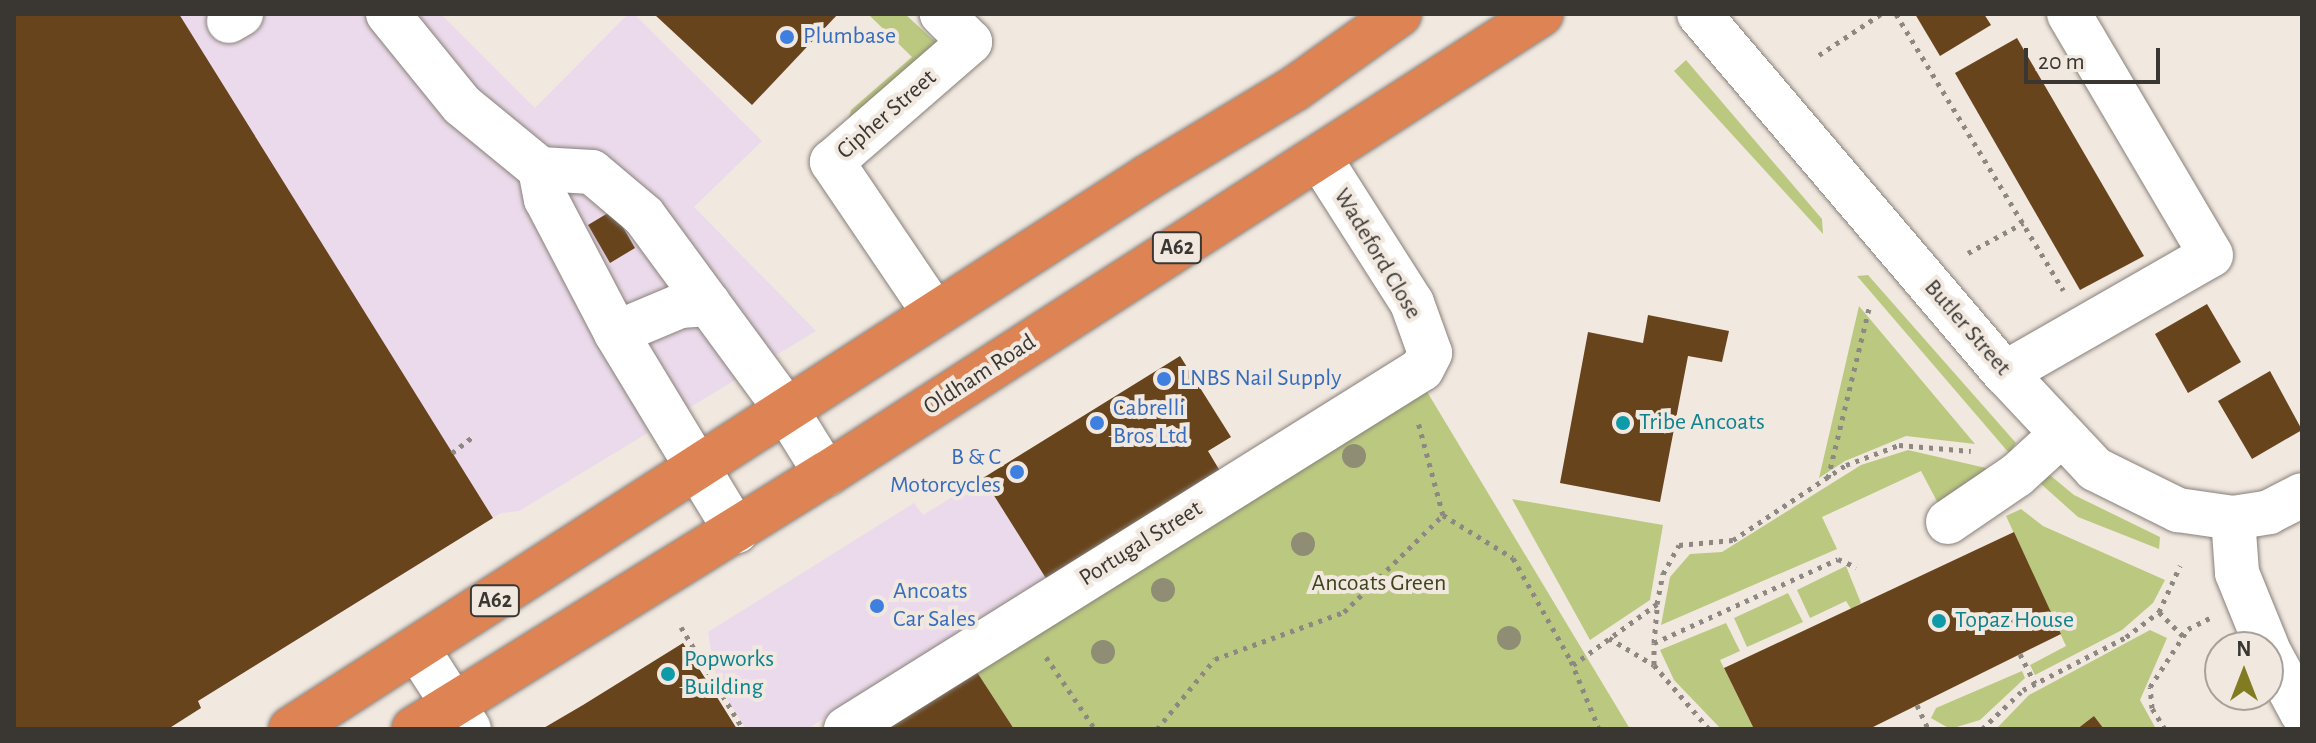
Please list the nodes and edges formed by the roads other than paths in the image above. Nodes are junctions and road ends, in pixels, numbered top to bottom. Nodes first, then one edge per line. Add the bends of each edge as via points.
1 (388, 14) edge
2 (1399, 14) edge
3 (1541, 14) edge
4 (1699, 14) edge
5 (2069, 14) edge
6 (956, 28) edge
7 (1319, 157) junction
8 (540, 169) junction
9 (709, 304) junction
10 (935, 314) junction
11 (616, 333) junction
12 (1418, 366) joint
13 (2005, 373) junction
14 (787, 411) junction
15 (2051, 444) dead end
16 (697, 471) junction
17 (826, 474) junction
18 (2302, 495) edge
19 (2233, 518) junction
20 (1948, 522) dead end
21 (736, 531) junction
22 (2260, 631) edge
23 (418, 650) junction
24 (2284, 680) edge
25 (2302, 713) edge
26 (462, 717) edge
27 (291, 729) edge
28 (414, 729) edge
29 (846, 729) edge

1 - 8 street via 462,105
2 - 10 highway, A62 via 1294,89
3 - 7 highway, Oldham Road / A62
4 - 13 street, Butler Street
5 - 13 street via 2211,255
6 - 10 street, Cipher Street via 832,162
7 - 12 street, Wadeford Close via 1412,303
7 - 17 highway, Oldham Road / A62
8 - 9 street via 592,172 644,216
8 - 11 street via 546,199
9 - 11 street via 680,306
9 - 14 street
10 - 14 highway, A62
11 - 16 street
12 - 29 street, Portugal Street
13 - 19 street, Butler Street via 2095,469 2178,510
14 - 16 highway, A62
14 - 17 street
15 - 20 street
16 - 21 street
16 - 23 highway, A62
17 - 21 highway, Oldham Road / A62
18 - 19 street, Butler Street via 2269,512
19 - 22 street via 2237,573
21 - 26 highway, Oldham Road / A62
23 - 26 street
23 - 27 highway, A62
24 - 25 street
26 - 28 highway, Oldham Road / A62

